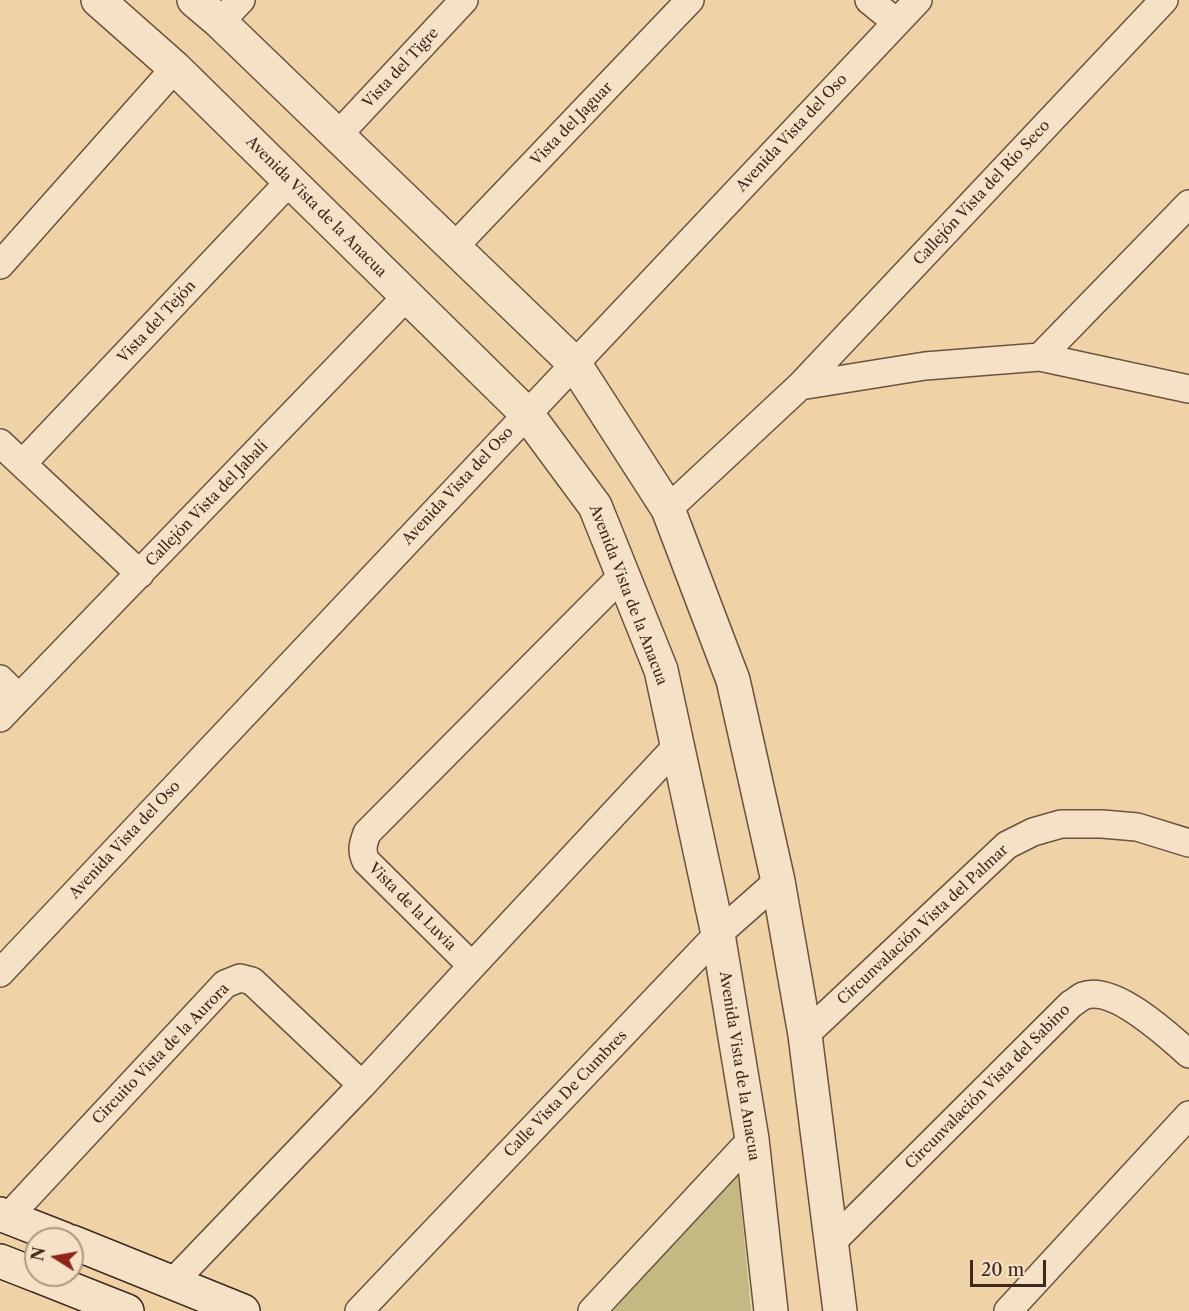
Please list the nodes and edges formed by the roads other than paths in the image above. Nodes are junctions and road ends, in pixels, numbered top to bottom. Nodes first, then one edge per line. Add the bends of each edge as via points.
1 (98, 0) edge
2 (194, 0) edge
3 (464, 0) edge
4 (690, 0) edge
5 (869, 0) edge
6 (918, 0) edge
7 (1164, 0) edge
8 (230, 11) edge
9 (896, 22) junction
10 (175, 68) junction
11 (338, 135) junction
12 (290, 181) junction
13 (1189, 204) edge
14 (454, 248) junction
15 (0, 265) edge
16 (407, 296) junction
17 (1040, 357) junction
18 (574, 363) junction
19 (800, 386) junction
20 (1189, 389) edge
21 (527, 414) junction
22 (0, 443) edge
23 (23, 463) junction
24 (668, 510) junction
25 (140, 574) junction
26 (623, 575) junction
27 (9, 688) edge
28 (0, 718) edge
29 (677, 746) junction
30 (1189, 843) edge
31 (778, 881) junction
32 (718, 934) junction
33 (472, 966) junction
34 (0, 973) edge
35 (806, 1035) junction
36 (1189, 1054) edge
37 (362, 1085) junction
38 (1189, 1115) edge
39 (752, 1139) junction
40 (4, 1215) edge
41 (34, 1227) edge
42 (831, 1243) junction
43 (84, 1247) edge
44 (0, 1261) edge
45 (24, 1270) edge
46 (173, 1282) junction
47 (58, 1287) edge
48 (90, 1304) edge
49 (127, 1311) edge
50 (243, 1311) edge
51 (359, 1311) edge
52 (592, 1311) edge
53 (771, 1311) edge
54 (840, 1311) edge
55 (1008, 1311) edge

1 - 10 street, Avenida Vista de la Anacua
2 - 8 street
3 - 11 street, Vista del Tigre
4 - 14 street, Vista del Jaguar
5 - 9 street
6 - 9 street, Avenida Vista del Oso
7 - 19 street, Callejón Vista del Río Seco
8 - 11 street
9 - 18 street, Avenida Vista del Oso
10 - 12 street, Avenida Vista de la Anacua
10 - 15 street
11 - 14 street
12 - 16 street, Avenida Vista de la Anacua
12 - 23 street, Vista del Tejón
13 - 17 street
14 - 18 street
16 - 21 street, Avenida Vista de la Anacua
16 - 25 street, Callejón Vista del Jabalí
17 - 19 street via 925,366
17 - 20 street
18 - 21 street, Avenida Vista del Oso
18 - 24 street
19 - 24 street, Callejón Vista del Río Seco
21 - 26 street, Avenida Vista de la Anacua via 595,506
21 - 34 street, Avenida Vista del Oso
22 - 23 street, Callejón Vista del Jabalí
23 - 25 street, Callejón Vista del Jabalí
24 - 31 street via 733,680
25 - 27 street
26 - 29 street, Avenida Vista de la Anacua via 661,670
26 - 33 street, Vista de la Luvia via 367,833 363,843 366,861
27 - 28 street
29 - 32 street, Avenida Vista de la Anacua
29 - 33 street
30 - 35 street, Circunvalación Vista del Palmar via 1137,827 1102,824 1061,824 1016,840
31 - 32 street, Calle Vista De Cumbres
31 - 35 street
32 - 39 street, Avenida Vista de la Anacua
32 - 51 street, Calle Vista De Cumbres
33 - 37 street
35 - 42 street
36 - 42 street, Circunvalación Vista del Sabino via 1164,1030 1119,1001 1102,995 1084,996 1071,1004
37 - 40 street, Circuito Vista de la Aurora via 252,981 232,980
37 - 46 street
38 - 55 street
39 - 52 street
39 - 53 street, Avenida Vista de la Anacua
40 - 41 street
42 - 54 street
43 - 46 street
44 - 45 street
46 - 50 street
47 - 48 street
48 - 49 street

